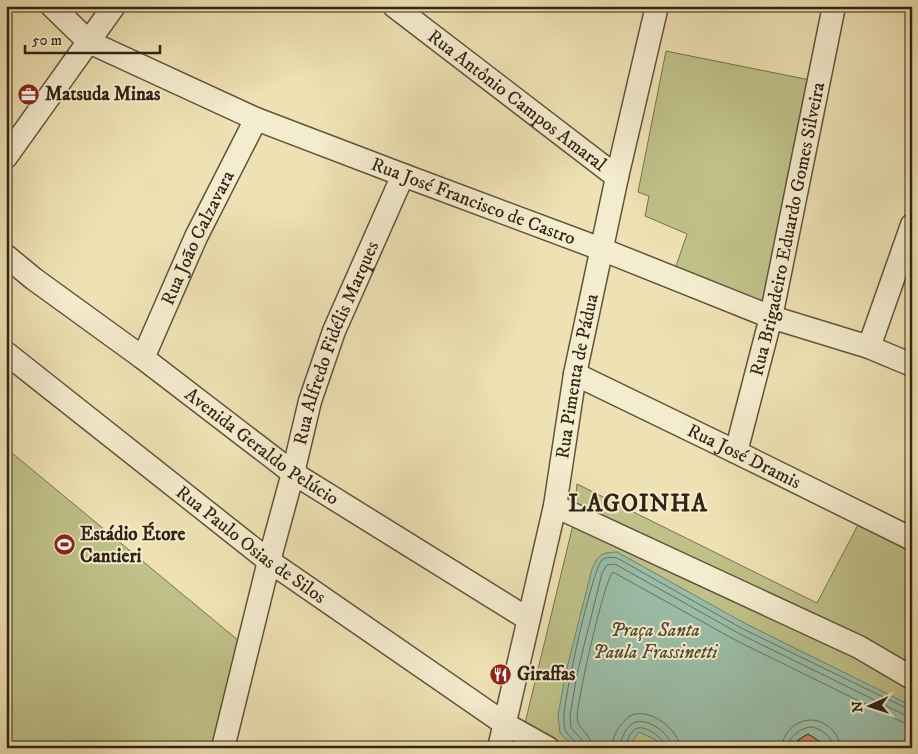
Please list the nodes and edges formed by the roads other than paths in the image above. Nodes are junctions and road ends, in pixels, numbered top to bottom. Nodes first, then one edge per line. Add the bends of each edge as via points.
1 (52, 6) edge
2 (114, 6) edge
3 (394, 6) edge
4 (834, 6) edge
5 (651, 10) edge
6 (89, 42) junction
7 (256, 118) junction
8 (6, 157) edge
9 (403, 175) junction
10 (616, 177) junction
11 (912, 225) edge
12 (602, 249) junction
13 (6, 256) edge
14 (771, 317) junction
15 (869, 347) junction
16 (6, 353) edge
17 (143, 358) junction
18 (912, 365) edge
19 (575, 374) junction
20 (736, 452) junction
21 (293, 473) junction
22 (555, 506) junction
23 (912, 539) edge
24 (269, 561) junction
25 (528, 619) junction
26 (912, 678) edge
27 (505, 724) junction
28 (223, 748) edge
29 (500, 748) edge
30 (548, 748) edge

1 - 6 street, Rua José Francisco de Castro
2 - 6 street
3 - 10 street, Rua Antônio Campos Amaral
4 - 14 street, Rua Brigadeiro Eduardo Gomes Silveira
5 - 10 street, Rua Pimenta de Pádua
6 - 7 street, Rua José Francisco de Castro
6 - 8 street
7 - 9 street, Rua José Francisco de Castro
7 - 17 street, Rua João Calzavara via 196,237
9 - 12 street, Rua José Francisco de Castro
9 - 21 street, Rua Alfredo Fidélis Marques via 334,331 310,402
10 - 12 street, Rua Pimenta de Pádua
11 - 15 street
12 - 14 street, Rua José Francisco de Castro
12 - 19 street, Rua Pimenta de Pádua
13 - 17 street, Avenida Geraldo Pelúcio
14 - 15 street, Rua José Francisco de Castro
14 - 20 street, Rua Brigadeiro Eduardo Gomes Silveira
15 - 18 street, Rua José Francisco de Castro
16 - 24 street, Rua Paulo Osias de Silos
17 - 21 street, Avenida Geraldo Pelúcio
19 - 20 street, Rua José Dramis
19 - 22 street, Rua Pimenta de Pádua
20 - 23 street, Rua José Dramis
21 - 24 street, Rua Alfredo Fidélis Marques
21 - 25 street, Avenida Geraldo Pelúcio
22 - 25 street, Rua Pimenta de Pádua
22 - 26 street via 859,647
24 - 27 street, Rua Paulo Osias de Silos
24 - 28 street, Rua Alfredo Fidélis Marques
25 - 27 street, Rua Pimenta de Pádua
27 - 29 street, Rua Pimenta de Pádua
27 - 30 street

